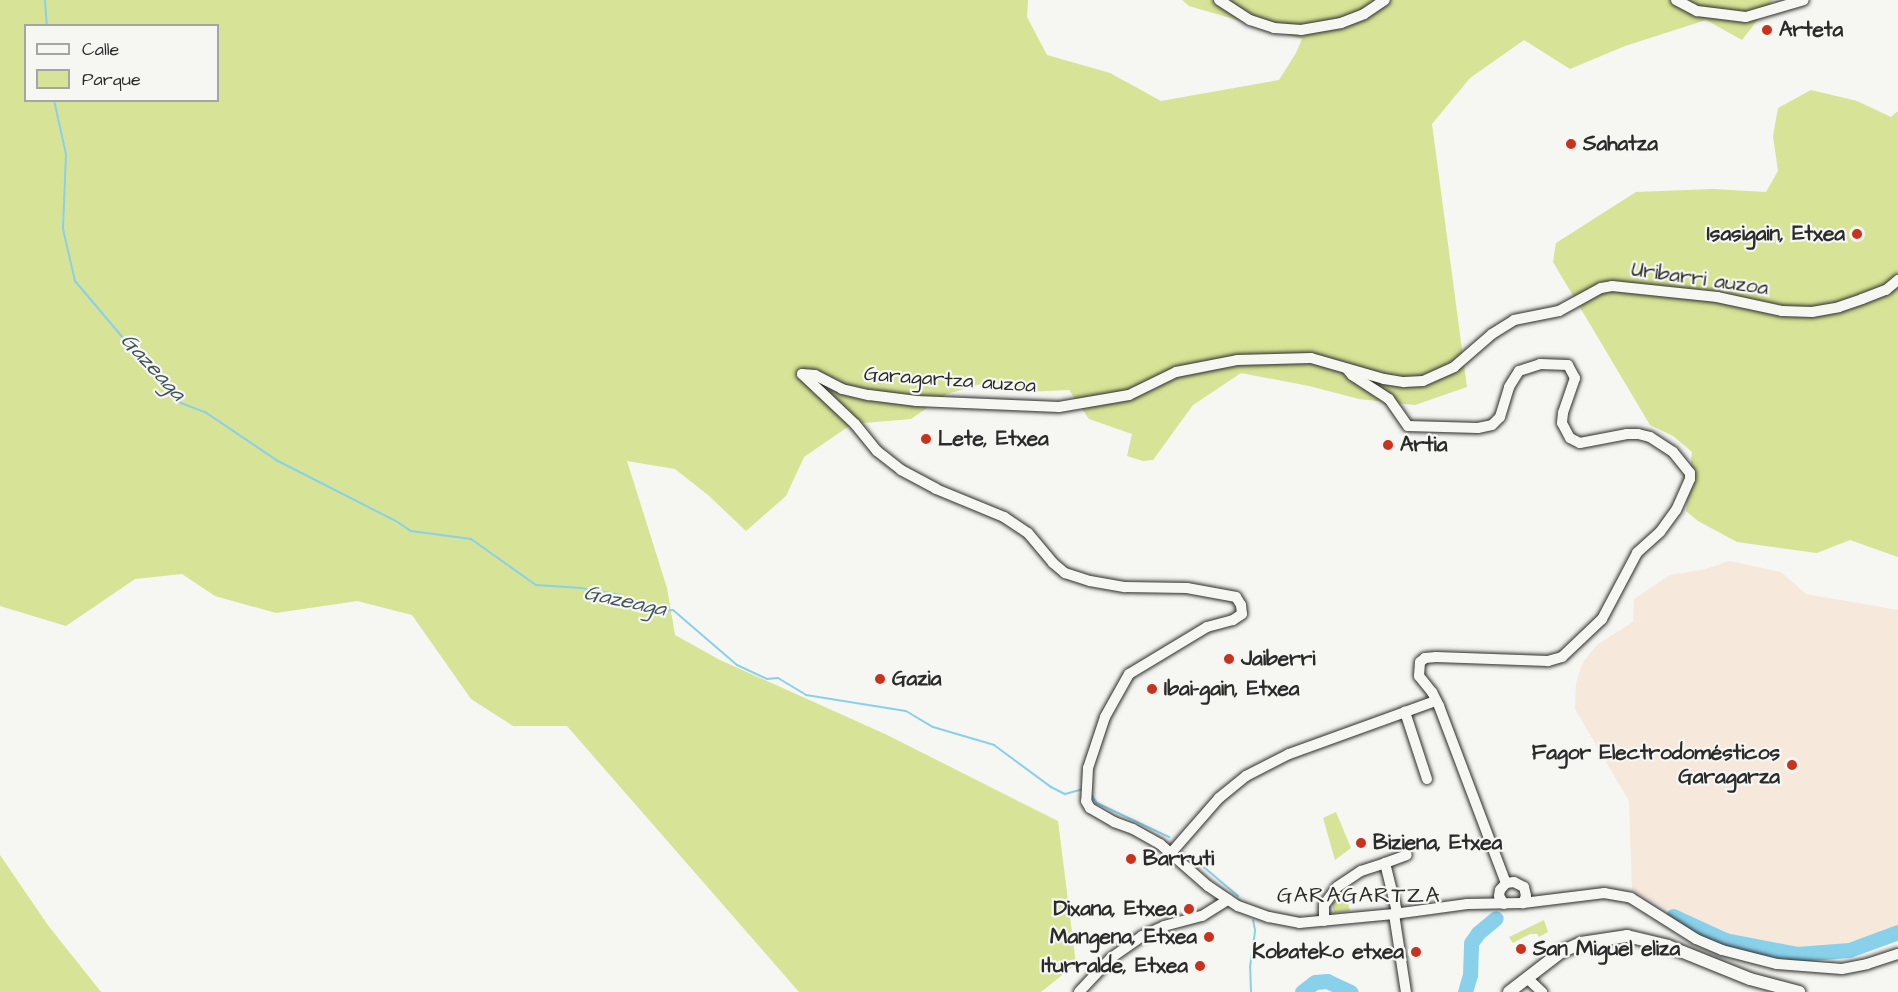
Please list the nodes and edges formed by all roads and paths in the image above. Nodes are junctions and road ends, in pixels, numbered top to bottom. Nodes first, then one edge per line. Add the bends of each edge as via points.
1 (1219, 0) edge
2 (1385, 0) edge
3 (1676, 0) edge
4 (1804, 0) edge
5 (1898, 280) edge
6 (1303, 359) joint
7 (1347, 369) junction
8 (1436, 701) junction
9 (1405, 712) junction
10 (1427, 779) dead end
11 (1171, 853) junction
12 (1407, 855) dead end
13 (1385, 862) junction
14 (1506, 883) junction
15 (1228, 900) junction
16 (1523, 903) junction
17 (1504, 904) junction
18 (1396, 913) junction
19 (1324, 921) junction
20 (1898, 954) edge
21 (1527, 978) junction
22 (1079, 992) edge
23 (1406, 992) edge
24 (1509, 992) edge
25 (1542, 992) edge
26 (1798, 992) edge

1 - 2 street via 1250,20 1274,28 1301,30 1364,14
3 - 4 street via 1697,11 1746,17
5 - 7 street, Uribarri auzoa via 1886,290 1862,299 1812,312 1612,286 1559,311 1514,320 1454,367 1423,381 1404,382
6 - 7 street, Uribarri auzoa
6 - 11 street, Garagartza auzoa via 1214,363 1176,372 1129,395 1059,407 869,395 802,374 855,424 877,451 901,470 1004,517 1028,533 1065,573 1125,587 1208,590 1236,597 1242,614 1207,627 1129,674 1105,717 1088,768 1086,801 1090,808
7 - 8 street via 1389,399 1408,426 1478,429 1492,425 1500,417 1509,387 1519,371 1531,365 1561,363 1572,368 1575,378 1562,423 1570,438 1580,444 1638,434 1662,444 1687,467 1690,479 1676,510 1633,558 1602,619 1562,657 1548,661 1425,658 1420,662 1419,676
8 - 9 street
8 - 14 street
9 - 10 street
9 - 11 street via 1290,754 1244,777 1219,798
11 - 15 street, Garagartza auzoa
12 - 13 street
13 - 18 street
13 - 19 street via 1361,871 1337,887 1324,905
14 - 16 street via 1522,884 1526,896
14 - 17 street via 1499,892
15 - 19 street, Garagartza auzoa via 1269,917 1299,923
15 - 22 street via 1209,913 1142,936 1107,962
16 - 17 street
16 - 20 street via 1604,893 1631,898 1696,939 1722,950 1817,969 1842,969
17 - 18 street, Garagartza auzoa
18 - 19 street, Garagartza auzoa
18 - 23 street
21 - 24 main road
21 - 25 street
21 - 26 main road via 1561,952 1581,943 1627,936 1644,938 1750,979

